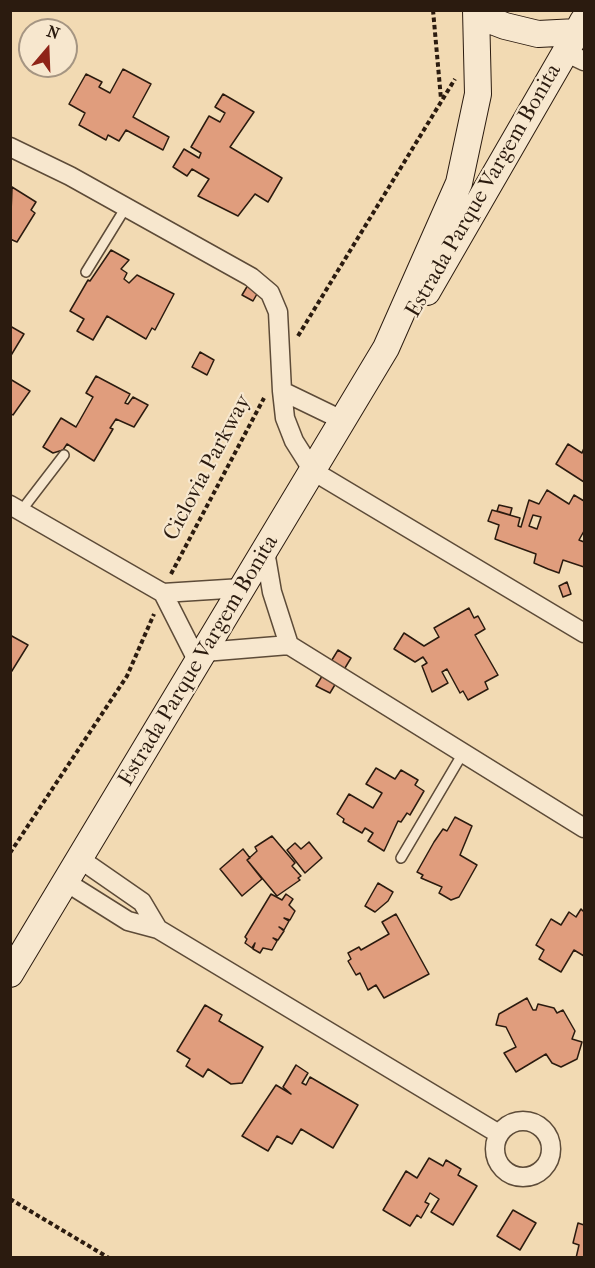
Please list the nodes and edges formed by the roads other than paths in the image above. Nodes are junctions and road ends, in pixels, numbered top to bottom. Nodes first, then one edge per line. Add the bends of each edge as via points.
1 (476, 10) edge
2 (483, 10) edge
3 (578, 41) edge
4 (10, 147) edge
5 (126, 207) junction
6 (86, 272) dead end
7 (386, 348) junction
8 (282, 391) junction
9 (342, 420) junction
10 (64, 455) dead end
11 (313, 471) junction
12 (16, 508) edge
13 (265, 551) junction
14 (242, 588) junction
15 (163, 593) junction
16 (585, 633) edge
17 (288, 645) junction
18 (201, 657) junction
19 (463, 753) junction
20 (585, 828) edge
21 (401, 858) dead end
22 (80, 859) junction
23 (66, 882) junction
24 (158, 929) junction
25 (10, 974) edge
26 (499, 1134) dead end

1 - 7 main road, Estrada Parque Vargem Bonita via 478,94 459,183
2 - 3 main road via 492,21 520,32
3 - 7 main road, Estrada Parque Vargem Bonita via 456,245 403,329
4 - 5 street
5 - 6 lane
5 - 8 street via 251,277 270,293 278,312
7 - 9 main road, Estrada Parque Vargem Bonita
8 - 9 street
8 - 11 street via 288,426
9 - 11 main road, Estrada Parque Vargem Bonita
10 - 12 lane
11 - 13 main road, Estrada Parque Vargem Bonita
11 - 16 street
12 - 15 street
13 - 14 main road, Estrada Parque Vargem Bonita
13 - 17 street
14 - 15 street
14 - 18 main road, Estrada Parque Vargem Bonita
15 - 18 street
17 - 18 street via 248,647
17 - 19 street
18 - 22 main road, Estrada Parque Vargem Bonita
19 - 20 street
19 - 21 lane
22 - 23 main road, Estrada Parque Vargem Bonita
22 - 24 street via 142,902
23 - 24 street via 128,921
23 - 25 main road, Estrada Parque Vargem Bonita
24 - 26 street

